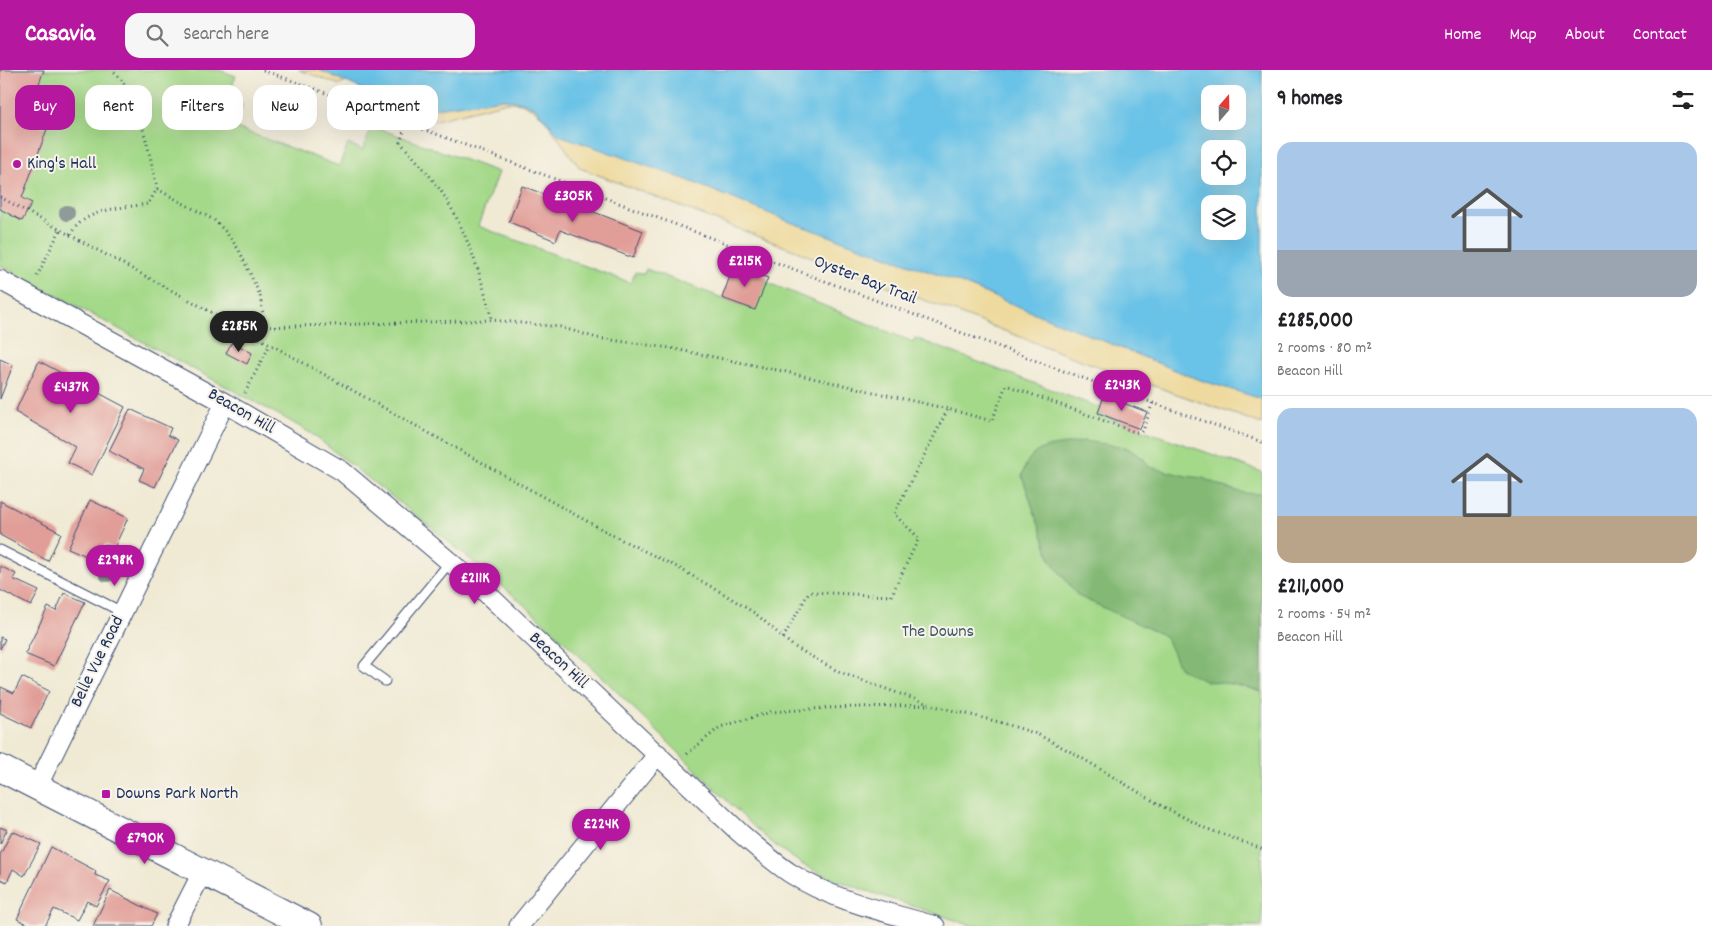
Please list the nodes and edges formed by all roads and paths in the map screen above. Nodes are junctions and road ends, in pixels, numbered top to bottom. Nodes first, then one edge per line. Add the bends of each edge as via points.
1 (112, 70) edge
2 (264, 70) edge
3 (327, 93) edge
4 (404, 130) edge
5 (428, 130) edge
6 (157, 189) junction
7 (0, 196) edge
8 (60, 230) junction
9 (70, 235) junction
10 (0, 280) edge
11 (28, 294) junction
12 (492, 320) junction
13 (265, 327) junction
14 (259, 338) junction
15 (270, 344) junction
16 (1154, 402) junction
17 (231, 406) junction
18 (948, 409) junction
19 (1262, 442) edge
20 (0, 550) edge
21 (450, 562) junction
22 (122, 612) junction
23 (783, 638) junction
24 (385, 681) dead end
25 (931, 705) junction
26 (658, 754) junction
27 (671, 767) junction
28 (0, 768) edge
29 (37, 787) junction
30 (1262, 848) edge
31 (202, 871) junction
32 (175, 926) edge
33 (310, 926) edge
34 (519, 926) edge
35 (935, 926) edge

1 - 6 path via 139,114
2 - 3 path, Oyster Bay Trail
4 - 12 path via 400,142 447,200 468,242 483,282
5 - 16 path, Oyster Bay Trail via 1055,368
6 - 9 path via 148,204 90,215 75,225
6 - 13 path via 214,220 226,232 239,250 260,295
7 - 8 path
8 - 9 path
8 - 11 path
9 - 14 path
10 - 11 street, Beacon Hill
11 - 17 street, Beacon Hill
12 - 13 path
12 - 18 path via 560,328 597,338 670,348 782,370
13 - 14 path
14 - 15 path
15 - 17 path
15 - 23 path via 572,513 676,566 756,614
16 - 18 path via 1141,432 1006,385 992,421
16 - 19 path, Oyster Bay Trail
17 - 21 street, Beacon Hill via 342,471
17 - 22 street, Belle Vue Road
18 - 23 path via 894,514 919,538 891,596 809,592
20 - 22 lane
21 - 24 lane via 364,666
21 - 26 street, Beacon Hill
22 - 29 street, Belle Vue Road
23 - 25 path via 840,672
25 - 27 path via 771,712 720,727
25 - 30 path via 1037,734 1205,828
26 - 27 street, Beacon Hill
26 - 34 street
27 - 35 street, Beacon Hill via 765,855 791,873 829,893
28 - 29 street
29 - 31 street
31 - 32 street
31 - 33 street

